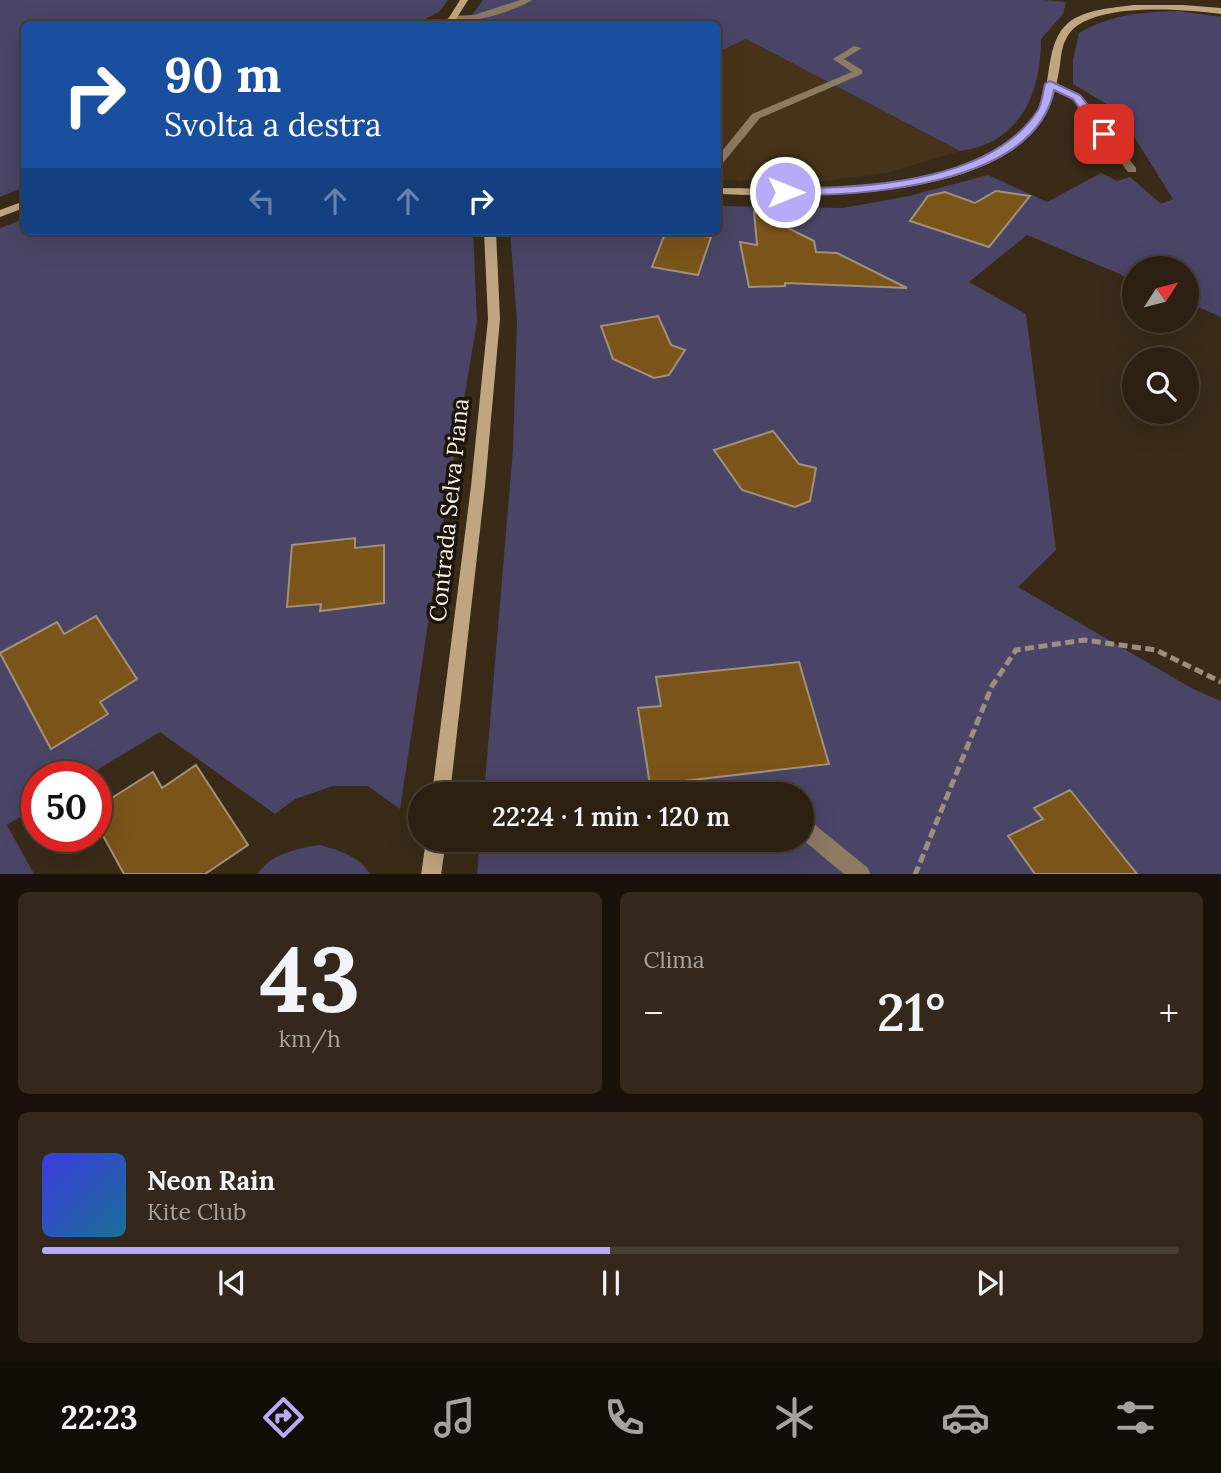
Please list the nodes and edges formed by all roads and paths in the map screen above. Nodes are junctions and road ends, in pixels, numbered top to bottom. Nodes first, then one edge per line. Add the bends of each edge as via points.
1 (464, 0) edge
2 (528, 0) edge
3 (1221, 11) edge
4 (451, 21) edge
5 (456, 21) edge
6 (858, 48) dead end
7 (1050, 84) junction
8 (721, 158) edge
9 (1132, 170) dead end
10 (721, 191) edge
11 (21, 205) edge
12 (0, 214) edge
13 (490, 235) edge
14 (1221, 682) edge
15 (442, 782) edge
16 (814, 837) edge
17 (435, 852) edge
18 (432, 874) edge
19 (861, 874) edge
20 (915, 874) edge

1 - 4 main road
2 - 5 lane
3 - 7 main road via 1135,2 1079,17 1062,33
6 - 8 lane via 838,59 859,72 756,116
7 - 9 lane via 1076,97
7 - 10 main road via 1045,109 1012,146 975,166 926,179 830,192
11 - 12 main road
13 - 15 main road, Contrada Selva Piana via 494,319
14 - 20 path via 1156,650 1084,640 1016,650 992,686
16 - 19 lane
17 - 18 main road

